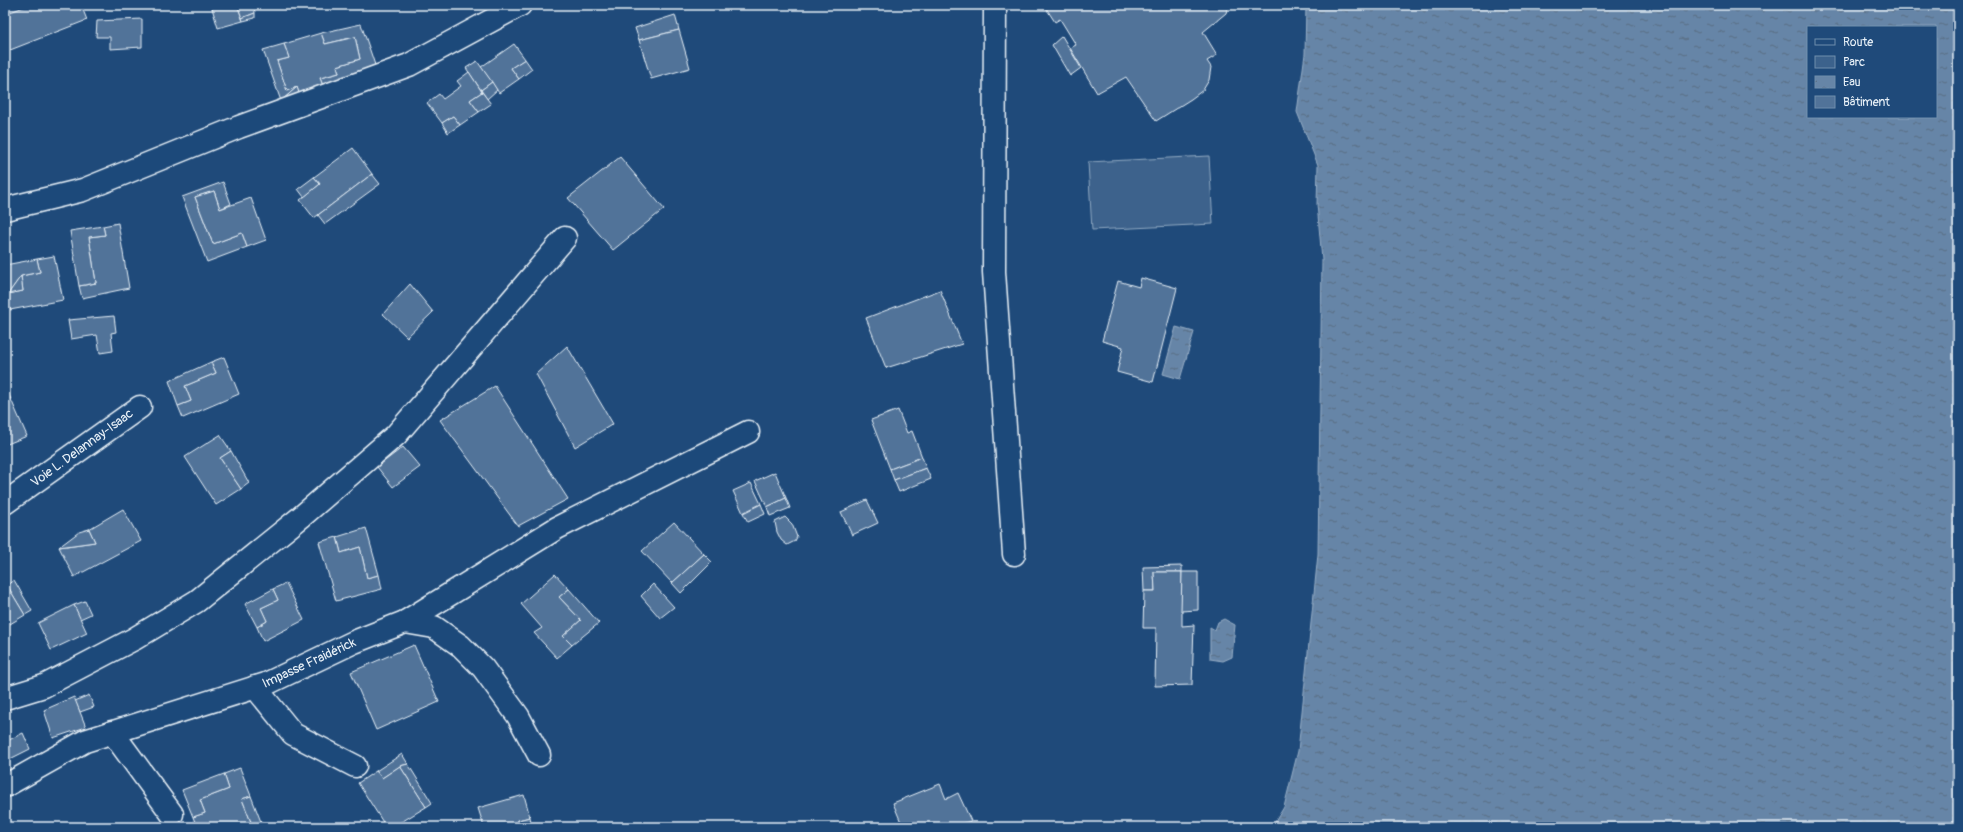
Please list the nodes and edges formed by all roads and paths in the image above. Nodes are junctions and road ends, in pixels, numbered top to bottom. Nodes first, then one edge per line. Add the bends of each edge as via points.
1 (520, 5) edge
2 (995, 5) edge
3 (5, 209) edge
4 (565, 238) dead end
5 (140, 407) dead end
6 (748, 432) dead end
7 (5, 503) edge
8 (1014, 554) dead end
9 (405, 622) junction
10 (255, 687) junction
11 (5, 698) edge
12 (112, 732) junction
13 (539, 755) dead end
14 (355, 766) dead end
15 (5, 786) edge
16 (172, 814) dead end

1 - 3 street via 409,65 239,127 83,190
2 - 8 street via 994,272
4 - 11 street via 396,435 301,517 191,605 134,640 44,686
5 - 7 street, Voie L. Delannay-Isaac
6 - 9 street, Impasse Fraidérick via 557,528
9 - 10 street, Impasse Fraidérick
9 - 13 street via 434,627 460,646 483,668 518,716
10 - 12 street, Impasse Fraidérick
10 - 14 street via 293,734
12 - 15 street, Impasse Fraidérick via 85,741
12 - 16 street

